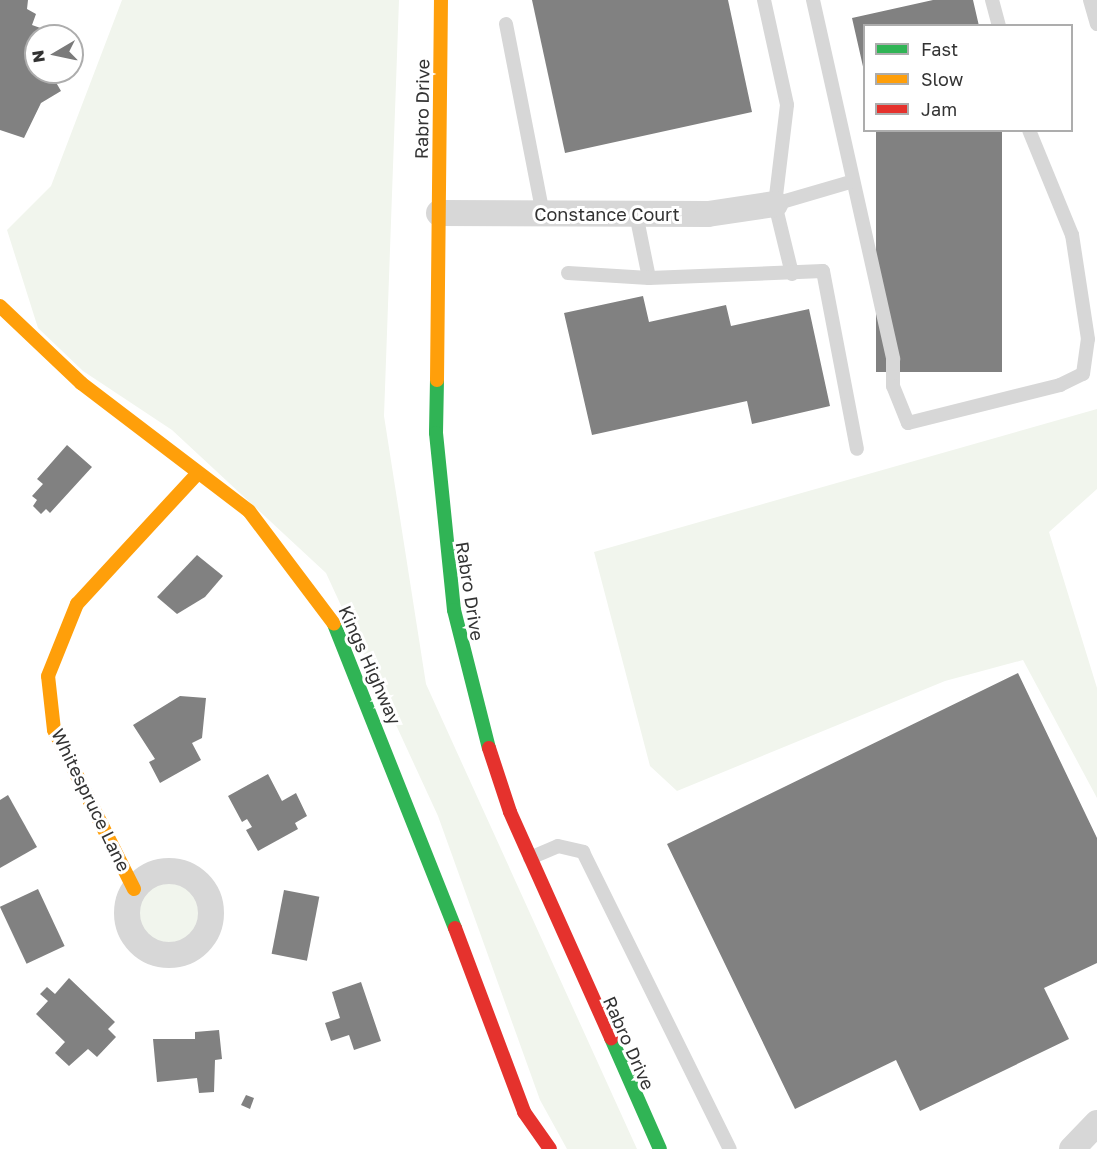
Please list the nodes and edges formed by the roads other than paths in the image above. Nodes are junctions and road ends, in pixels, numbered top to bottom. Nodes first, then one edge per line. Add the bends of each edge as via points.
1 (441, 0) edge
2 (764, 0) edge
3 (813, 0) edge
4 (992, 0) edge
5 (1090, 0) edge
6 (506, 24) dead end
7 (998, 24) edge
8 (1097, 24) edge
9 (1030, 132) edge
10 (850, 182) junction
11 (775, 204) junction
12 (439, 213) junction
13 (543, 214) junction
14 (636, 214) junction
15 (568, 273) dead end
16 (792, 274) junction
17 (649, 278) junction
18 (0, 306) edge
19 (857, 449) dead end
20 (196, 475) junction
21 (528, 859) junction
22 (134, 889) dead end
23 (1097, 1123) edge
24 (550, 1149) edge
25 (660, 1149) edge
26 (729, 1149) edge
27 (1072, 1149) edge

1 - 12 street, Rabro Drive
2 - 11 lane via 787,105
3 - 10 lane
4 - 7 lane
5 - 8 lane
6 - 13 lane
9 - 10 lane via 1072,235 1088,339 1083,374 1060,385 908,423 893,386 893,359
10 - 11 lane
11 - 14 street, Constance Court via 708,214
11 - 16 lane
12 - 13 street, Constance Court
12 - 21 street, Rabro Drive via 436,433 443,537 469,680
13 - 14 street, Constance Court
14 - 17 lane
15 - 17 lane
16 - 17 lane
16 - 19 lane via 823,271
18 - 20 street, Kings Highway via 81,383
20 - 22 street, Whitespruce Lane via 77,604 48,676 54,730
20 - 24 street, Kings Highway via 249,511 317,595 339,633 524,1112
21 - 25 street, Rabro Drive
21 - 26 lane via 558,846 584,852
23 - 27 street

